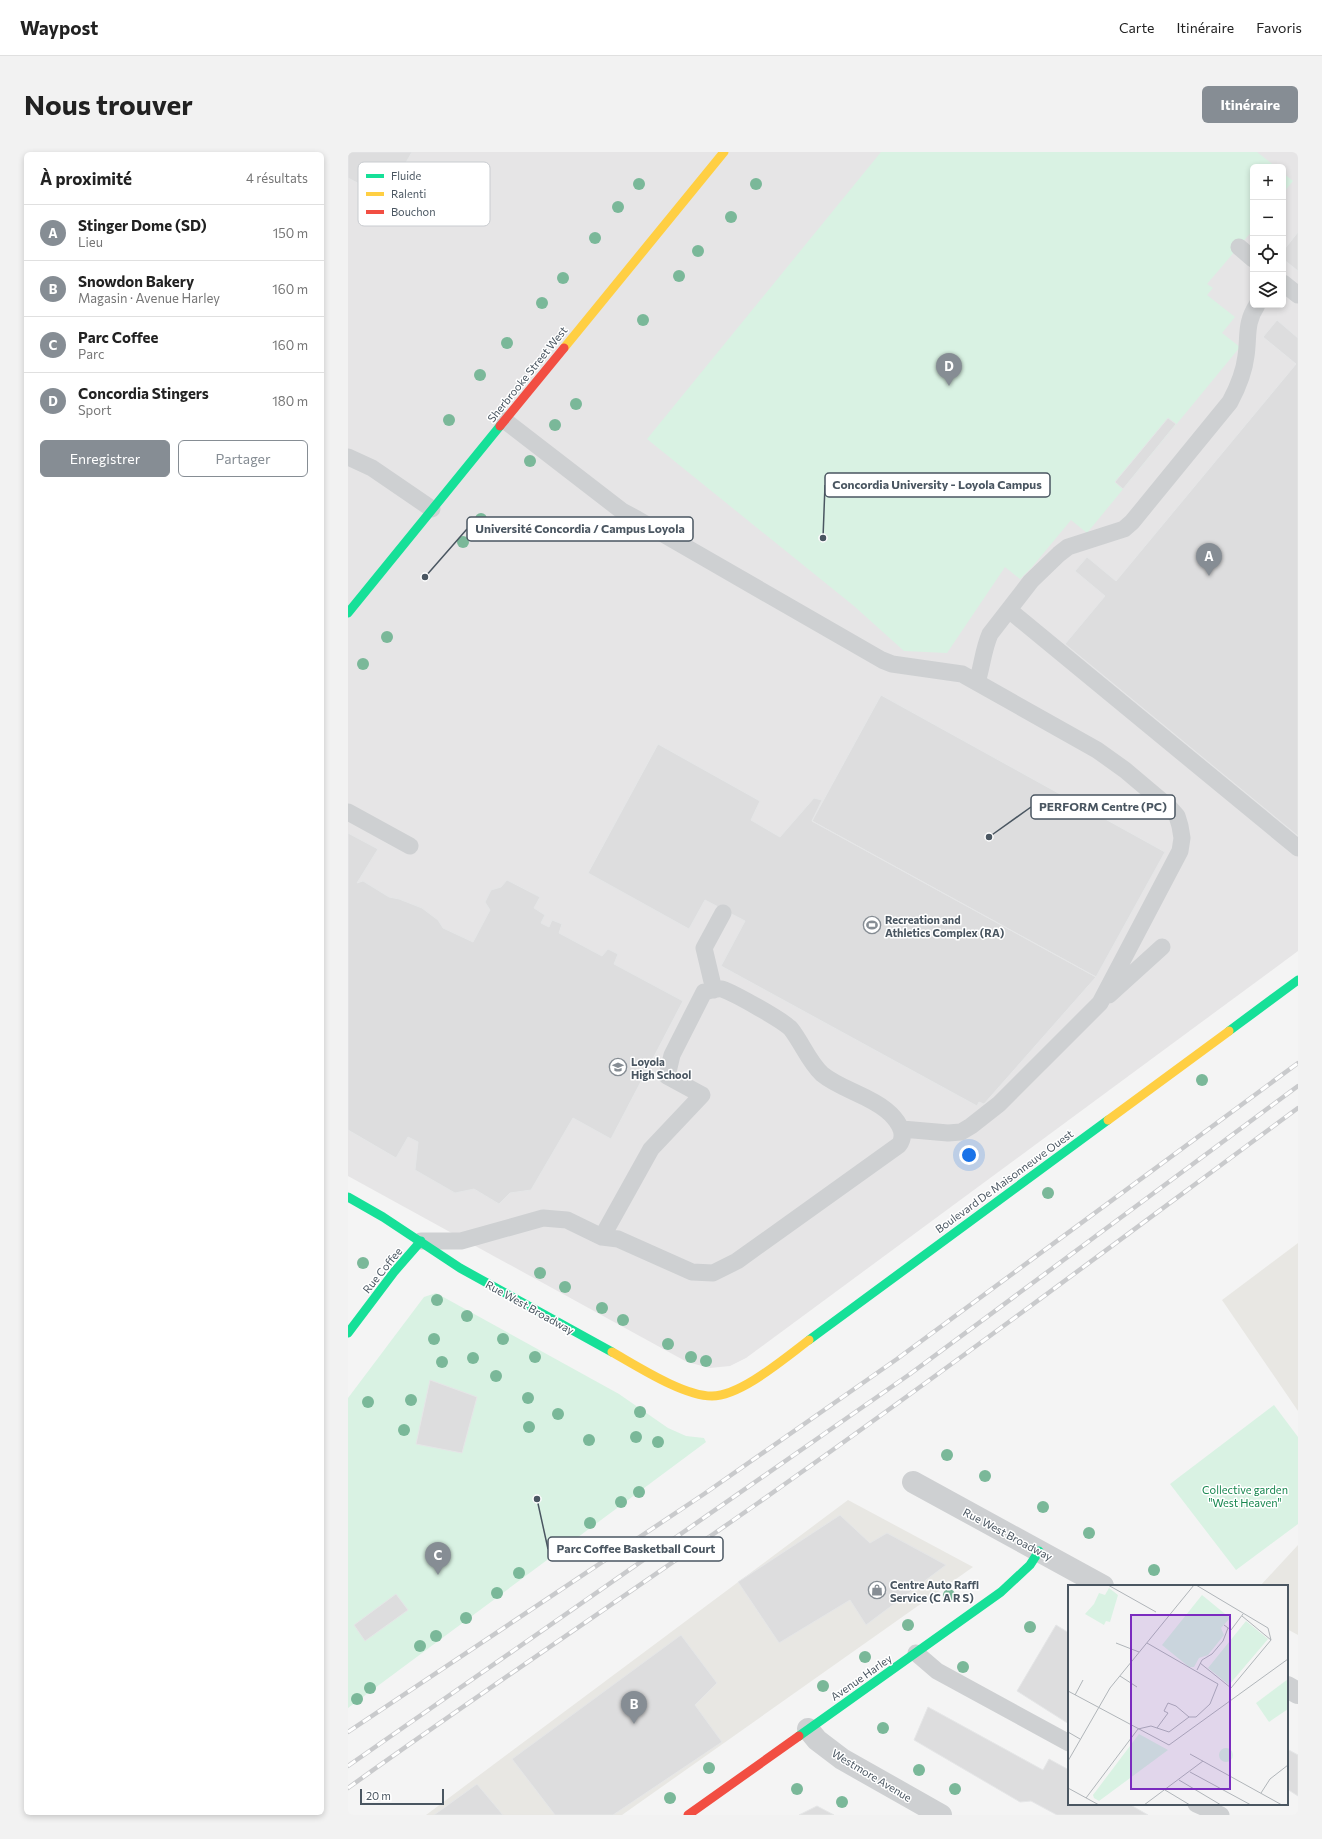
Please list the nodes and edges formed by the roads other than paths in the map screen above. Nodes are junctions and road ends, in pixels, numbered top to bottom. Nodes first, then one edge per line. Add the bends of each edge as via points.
1 (724, 152) edge
2 (1239, 247) dead end
3 (1250, 256) edge
4 (1286, 286) edge
5 (1298, 295) edge
6 (1255, 308) edge
7 (504, 420) junction
8 (348, 457) edge
9 (432, 509) junction
10 (1009, 610) junction
11 (348, 613) edge
12 (977, 682) junction
13 (348, 812) edge
14 (410, 846) dead end
15 (1298, 848) edge
16 (723, 914) dead end
17 (1162, 947) dead end
18 (1298, 980) edge
19 (714, 990) junction
20 (1100, 1003) junction
21 (902, 1129) junction
22 (348, 1197) edge
23 (602, 1237) junction
24 (421, 1242) junction
25 (348, 1333) edge
26 (721, 1395) joint
27 (913, 1482) dead end
28 (1039, 1551) junction
29 (1101, 1585) edge
30 (916, 1653) junction
31 (1288, 1688) edge
32 (1298, 1693) edge
33 (808, 1729) junction
34 (1068, 1742) edge
35 (1198, 1805) edge
36 (688, 1815) edge
37 (941, 1815) edge
38 (1221, 1815) edge

1 - 7 street, Sherbrooke Street West
2 - 3 lane
4 - 5 lane
6 - 10 lane via 1249,320 1243,375 1238,388 1218,419 1124,529 1068,547 1031,581
7 - 9 street, Sherbrooke Street West
7 - 12 lane via 622,510 848,641 892,664 962,674
8 - 9 lane via 372,468
9 - 11 street, Sherbrooke Street West
10 - 12 lane via 985,644
10 - 15 lane
12 - 20 lane via 1097,750 1125,770 1177,816 1182,838 1180,851
13 - 14 lane
16 - 19 lane via 704,948
17 - 20 lane
18 - 26 street, Boulevard De Maisonneuve Ouest via 763,1374
19 - 21 lane via 721,988 781,1021 790,1029 821,1073 886,1110
19 - 23 lane via 704,992 672,1055 667,1076 702,1095 651,1149
20 - 21 lane via 999,1104 971,1126 961,1132 948,1133
21 - 23 lane via 903,1141 899,1146 737,1261 713,1273 692,1272 618,1239
22 - 24 street, Rue West Broadway
23 - 24 lane via 567,1220 543,1218 461,1242
24 - 25 street, Rue Coffee via 394,1272
24 - 26 street, Rue West Broadway via 460,1268 651,1374 702,1396
27 - 28 street, Rue West Broadway
28 - 29 street, Rue West Broadway
28 - 30 street, Avenue Harley via 1030,1565 1001,1592
30 - 33 street, Avenue Harley
30 - 34 lane via 936,1671
31 - 32 street
33 - 36 street, Avenue Harley
33 - 37 street, Westmore Avenue via 817,1740 842,1760
35 - 38 lane

